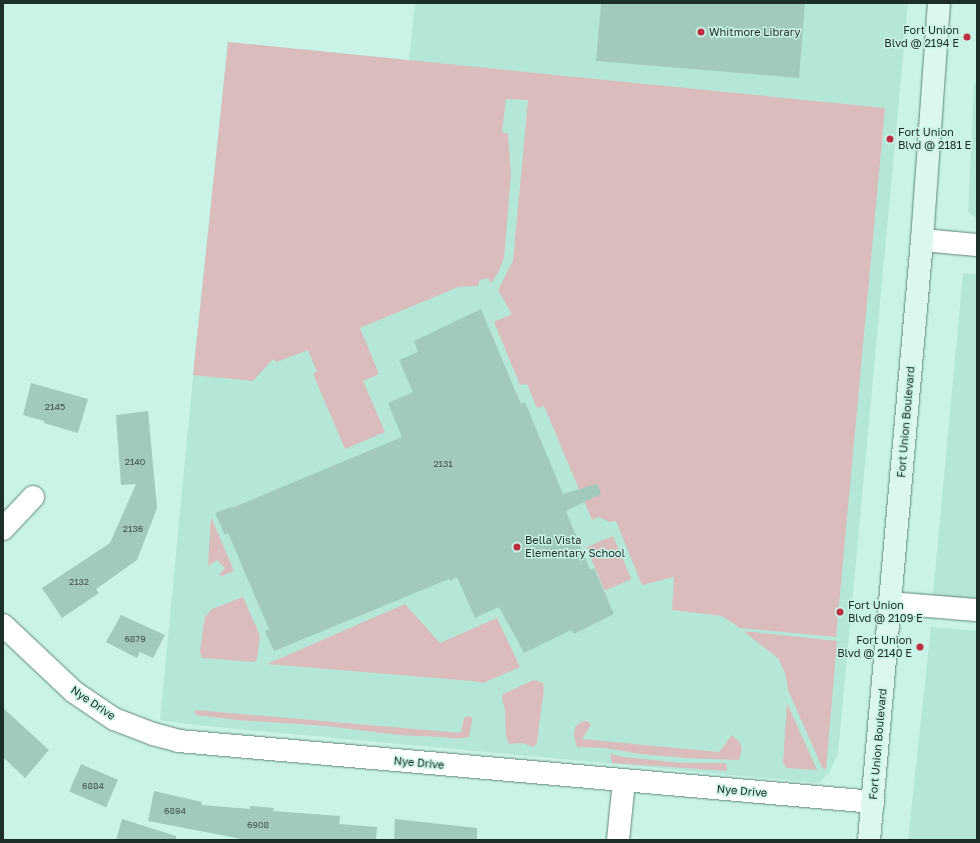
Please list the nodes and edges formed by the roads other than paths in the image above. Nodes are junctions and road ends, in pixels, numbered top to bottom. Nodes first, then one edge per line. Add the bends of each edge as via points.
1 (939, 3) edge
2 (922, 240) junction
3 (977, 245) edge
4 (33, 497) dead end
5 (3, 529) edge
6 (891, 603) junction
7 (977, 610) edge
8 (3, 625) edge
9 (624, 781) junction
10 (873, 802) junction
11 (618, 840) edge
12 (869, 840) edge

1 - 2 main road, Fort Union Boulevard
2 - 3 street
2 - 6 main road, Fort Union Boulevard
4 - 5 street
6 - 7 street
6 - 10 main road, Fort Union Boulevard
8 - 9 street, Nye Drive via 74,692 114,719 179,741
9 - 10 street, Nye Drive
9 - 11 street
10 - 12 main road, Fort Union Boulevard

